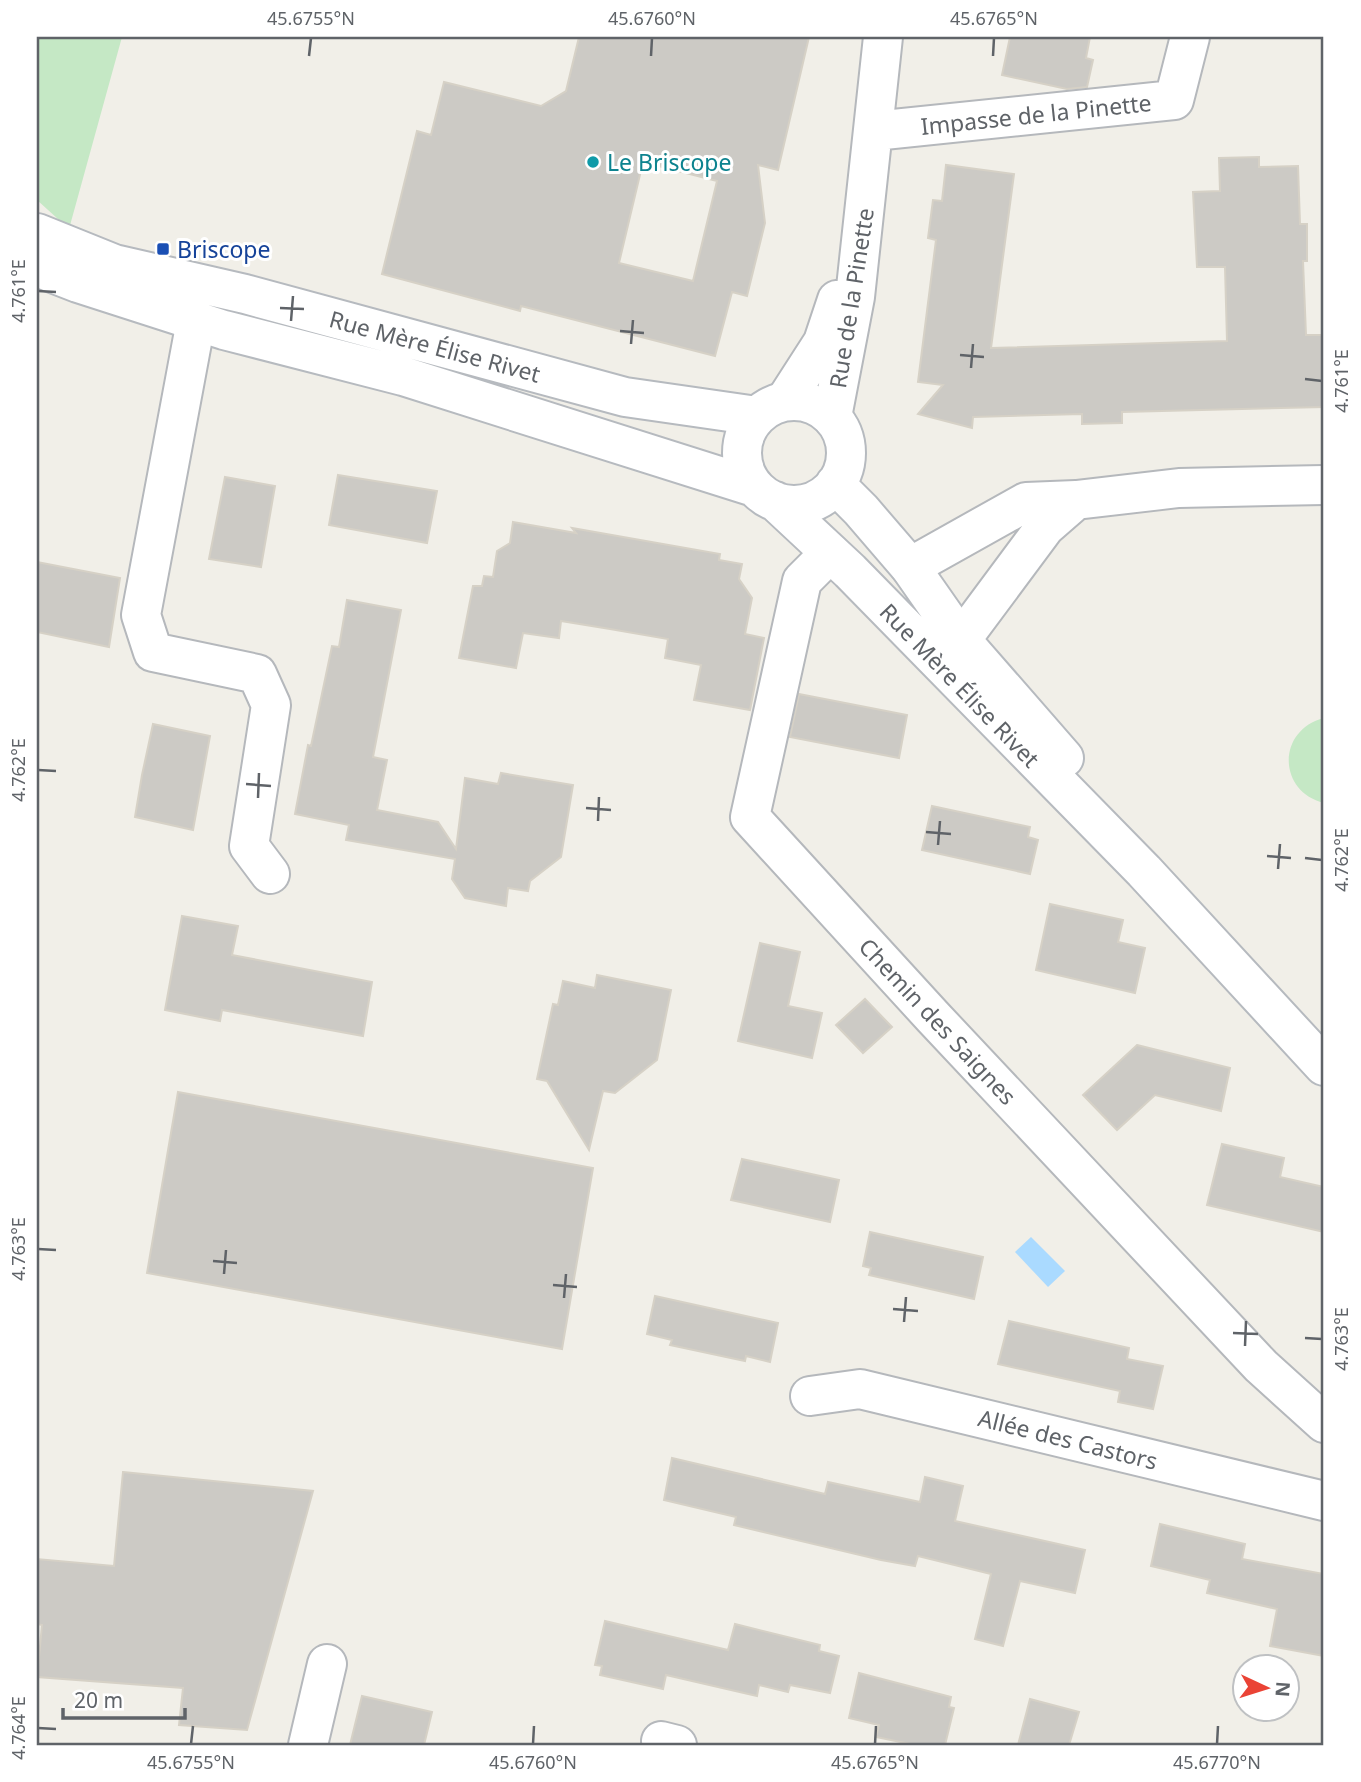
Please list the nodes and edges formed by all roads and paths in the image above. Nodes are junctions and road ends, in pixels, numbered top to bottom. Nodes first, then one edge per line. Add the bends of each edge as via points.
1 (883, 37) edge
2 (1190, 37) edge
3 (874, 131) junction
4 (868, 179) junction
5 (37, 233) edge
6 (37, 267) edge
7 (196, 321) junction
8 (771, 409) junction
9 (832, 417) junction
10 (835, 485) junction
11 (1324, 485) edge
12 (764, 494) junction
13 (1076, 500) junction
14 (840, 562) junction
15 (910, 567) junction
16 (961, 640) junction
17 (1144, 871) junction
18 (270, 874) dead end
19 (1324, 1066) edge
20 (810, 1396) dead end
21 (1324, 1423) edge
22 (1324, 1501) edge
23 (327, 1664) dead end
24 (308, 1745) edge

1 - 3 street, Rue de la Pinette
2 - 3 street, Impasse de la Pinette via 1174,100
3 - 4 street, Rue de la Pinette
4 - 8 street, Rue de la Pinette via 823,342
4 - 9 street, Rue de la Pinette via 855,297
5 - 8 street, Rue Mère Élise Rivet via 114,264 245,294 625,397
6 - 7 street, Rue Mère Élise Rivet
7 - 12 street, Rue Mère Élise Rivet via 403,376
7 - 18 street via 141,615 153,652 257,674 271,705 249,846
8 - 9 street via 802,401
8 - 12 street via 747,429 742,459 746,474
9 - 10 street via 844,440 846,457
10 - 12 street via 808,503 791,505
10 - 15 street, Rue Mère Élise Rivet
11 - 13 street via 1179,488
12 - 14 street, Rue Mère Élise Rivet
13 - 15 street via 1026,502
13 - 16 street via 1045,527
14 - 16 street via 884,583 926,628
14 - 17 street, Rue Mère Élise Rivet
14 - 21 street, Chemin des Saignes via 802,581 750,817 1261,1366
15 - 16 street, Rue Mère Élise Rivet
16 - 17 street, Rue Mère Élise Rivet via 1080,776
17 - 19 street, Rue Mère Élise Rivet
20 - 22 street, Allée des Castors via 860,1389
23 - 24 street

